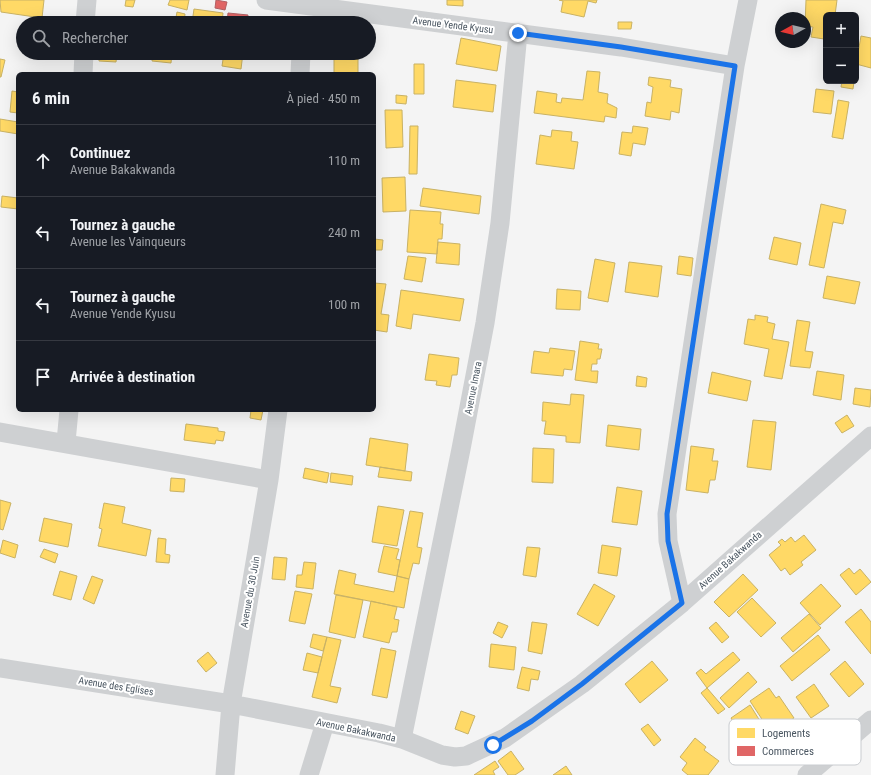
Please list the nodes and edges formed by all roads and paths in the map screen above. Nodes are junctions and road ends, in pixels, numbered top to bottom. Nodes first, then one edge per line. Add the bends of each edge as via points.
1 (86, 0) edge
2 (266, 0) edge
3 (748, 0) edge
4 (303, 10) edge
5 (85, 16) edge
6 (359, 16) edge
7 (376, 18) edge
8 (518, 33) junction
9 (84, 60) edge
10 (301, 60) edge
11 (735, 66) junction
12 (83, 72) edge
13 (300, 72) edge
14 (69, 412) edge
15 (278, 412) edge
16 (0, 432) edge
17 (871, 436) edge
18 (66, 442) junction
19 (269, 480) junction
20 (682, 603) junction
21 (0, 668) edge
22 (231, 704) junction
23 (871, 720) edge
24 (325, 723) junction
25 (861, 729) edge
26 (402, 739) junction
27 (819, 765) edge
28 (224, 775) edge
29 (309, 775) edge
30 (807, 775) edge

1 - 5 street
2 - 4 street, Avenue Yende Kyusu
3 - 11 street
4 - 6 street, Avenue Yende Kyusu
7 - 8 street, Avenue Yende Kyusu
8 - 11 street, Avenue Yende Kyusu
8 - 26 street, Avenue Imara via 500,223 485,323
9 - 12 street
10 - 13 street
11 - 20 street via 667,514 668,541
14 - 18 street
15 - 19 street, Avenue du 30 Juin
16 - 18 street
17 - 20 street, Avenue Bakakwanda
18 - 19 street
19 - 22 street, Avenue du 30 Juin
20 - 26 street, Avenue Bakakwanda via 582,684 532,721 493,745 466,756 455,757 442,755
21 - 22 street, Avenue des Eglises
22 - 24 street, Avenue Bakakwanda
22 - 28 street, Avenue du 30 Juin
23 - 25 street
24 - 26 street, Avenue Bakakwanda
24 - 29 street
27 - 30 street

